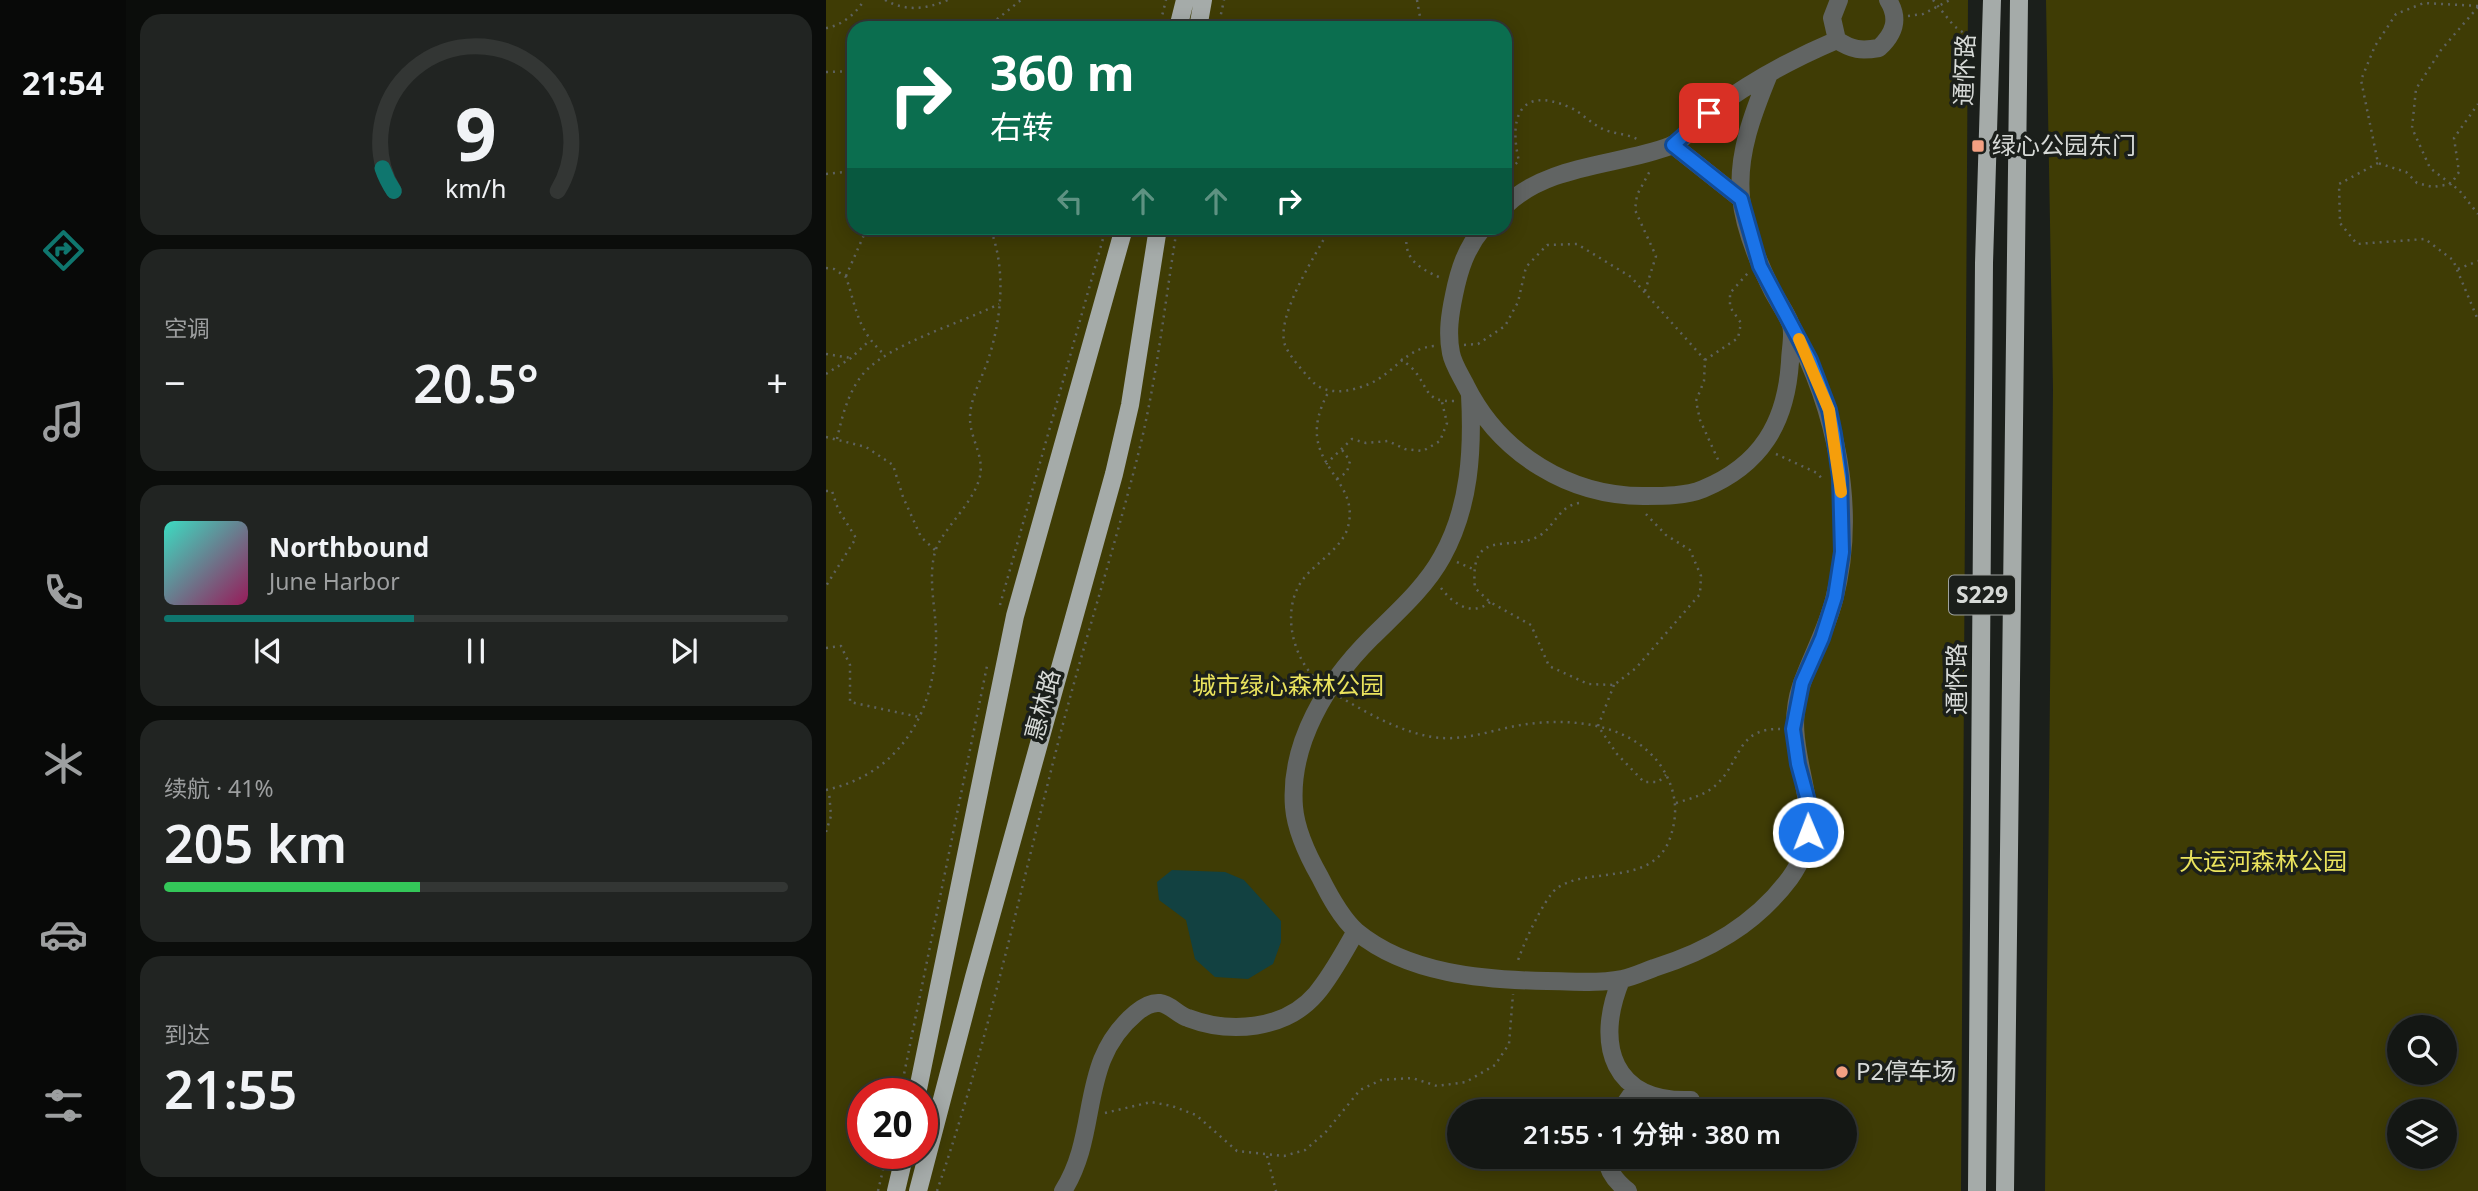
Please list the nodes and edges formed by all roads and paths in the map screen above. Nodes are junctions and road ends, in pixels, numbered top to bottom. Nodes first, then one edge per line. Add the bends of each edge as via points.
1 (864, 0) edge
2 (885, 0) edge
3 (948, 0) edge
4 (1021, 0) edge
5 (1166, 0) edge
6 (1185, 0) edge
7 (1203, 0) edge
8 (1224, 0) edge
9 (1417, 0) edge
10 (1839, 0) edge
11 (1888, 0) edge
12 (1933, 0) edge
13 (1950, 0) edge
14 (1992, 0) edge
15 (2019, 0) edge
16 (2478, 7) edge
17 (1936, 8) junction
18 (1895, 18) junction
19 (995, 21) edge
20 (1161, 21) edge
21 (1180, 21) edge
22 (1199, 21) edge
23 (1220, 21) edge
24 (1421, 21) edge
25 (826, 28) edge
26 (1837, 40) junction
27 (1990, 50) junction
28 (847, 71) edge
29 (826, 72) edge
30 (1769, 74) junction
31 (2478, 104) edge
32 (1673, 145) junction
33 (2378, 163) junction
34 (847, 172) edge
35 (826, 174) edge
36 (2451, 184) junction
37 (1512, 199) edge
38 (1741, 199) junction
39 (2478, 214) edge
40 (864, 235) edge
41 (992, 235) edge
42 (1122, 235) edge
43 (1157, 235) edge
44 (1176, 235) edge
45 (1326, 235) edge
46 (1406, 235) edge
47 (1479, 235) edge
48 (2478, 261) edge
49 (1760, 266) junction
50 (826, 268) edge
51 (2457, 269) junction
52 (846, 277) junction
53 (1456, 285) junction
54 (999, 304) junction
55 (2478, 320) edge
56 (1792, 327) junction
57 (869, 341) junction
58 (1450, 345) junction
59 (826, 354) edge
60 (885, 355) junction
61 (851, 358) junction
62 (1401, 359) junction
63 (1705, 360) junction
64 (826, 374) edge
65 (1329, 391) junction
66 (1470, 395) junction
67 (1441, 402) junction
68 (826, 437) edge
69 (836, 439) junction
70 (1340, 447) junction
71 (1762, 450) junction
72 (1325, 465) junction
73 (1727, 476) junction
74 (1337, 479) junction
75 (1825, 482) dead end
76 (826, 491) edge
77 (1594, 491) junction
78 (1628, 496) junction
79 (935, 550) junction
80 (1430, 575) junction
81 (826, 586) edge
82 (1490, 602) junction
83 (826, 648) edge
84 (1614, 685) junction
85 (1328, 690) junction
86 (919, 717) junction
87 (1598, 726) junction
88 (1793, 729) junction
89 (1667, 775) junction
90 (827, 790) edge
91 (1676, 803) junction
92 (826, 832) edge
93 (1356, 931) junction
94 (1621, 980) junction
95 (1513, 981) junction
96 (920, 1078) edge
97 (1636, 1088) junction
98 (1628, 1099) edge
99 (1660, 1099) edge
100 (1090, 1112) junction
101 (1267, 1156) junction
102 (883, 1169) edge
103 (901, 1169) edge
104 (1610, 1169) edge
105 (878, 1191) edge
106 (896, 1191) edge
107 (918, 1191) edge
108 (937, 1191) edge
109 (1063, 1191) edge
110 (1276, 1191) edge
111 (1628, 1191) edge
112 (1978, 1191) edge
113 (2006, 1191) edge

1 - 25 path via 859,9
2 - 3 path via 906,8 930,7
4 - 19 path
5 - 20 path
6 - 21 main road
7 - 22 main road
8 - 23 path
9 - 24 path
10 - 26 lane via 1832,18
11 - 18 lane
12 - 17 path
13 - 17 path
14 - 27 main road, 通怀路 / S229
15 - 113 main road, 通怀路 / S229
16 - 33 path via 2414,6 2396,14 2375,46 2361,80
16 - 36 path via 2441,50 2416,89 2412,128 2430,168
17 - 18 path
17 - 27 path
18 - 26 lane via 1894,28 1879,48 1851,49
26 - 30 lane
27 - 112 main road, 通怀路 / S229 via 1984,263
28 - 29 path
30 - 32 lane via 1709,113
30 - 38 lane via 1750,120 1741,168
31 - 36 path via 2454,138 2459,172
32 - 37 lane via 1561,174
32 - 38 lane
33 - 36 path via 2406,172 2417,183 2433,187
33 - 51 path via 2339,184 2340,223 2357,244 2425,239 2453,260
34 - 35 path
36 - 39 path
38 - 49 lane
40 - 52 path
41 - 54 path via 1002,272
42 - 96 main road, 惠林路 via 1015,615
43 - 107 main road, 惠林路 via 1130,405 1114,474
44 - 108 path, 惠林路 via 1139,450 1057,746 1001,977
45 - 65 path via 1284,324 1290,352 1315,386
46 - 53 path via 1408,257
47 - 53 lane via 1461,263
48 - 51 path
49 - 56 lane
49 - 63 path via 1730,293 1730,307 1741,323 1738,338
50 - 52 path
51 - 55 path
52 - 57 path via 857,321
53 - 58 lane
54 - 60 path
54 - 79 path via 990,356 970,419 981,459 979,479 965,509
56 - 71 lane via 1782,412
56 - 88 lane via 1829,410 1842,508 1835,597 1802,683
57 - 60 path
57 - 61 path
58 - 62 path via 1423,346
58 - 63 path via 1478,344 1505,326 1518,302 1526,267 1547,245 1577,244 1631,277
58 - 66 lane
59 - 61 path
60 - 69 path via 864,373 851,393
61 - 64 path
62 - 65 path via 1391,372 1370,384
62 - 67 path via 1417,373 1425,392
63 - 73 path via 1704,381 1696,401 1700,420
65 - 72 path via 1318,411 1315,433
66 - 67 path
66 - 77 lane via 1495,431 1531,462
66 - 80 lane via 1470,474 1458,518
67 - 70 path via 1447,423 1440,441 1423,451 1388,441 1352,439
68 - 69 path
69 - 79 path via 866,447 893,465 921,537
70 - 72 path
70 - 74 path via 1350,461 1347,472
71 - 73 lane
71 - 75 path via 1817,473
72 - 74 path
73 - 78 lane via 1702,490
74 - 85 path via 1347,496 1346,532 1301,582 1292,623 1295,650 1307,672
76 - 81 path via 832,491 856,538
77 - 78 lane
77 - 82 path via 1587,501 1559,513 1550,528 1535,538 1490,546 1477,558 1475,588
78 - 84 path via 1666,536 1690,550 1701,576 1700,593 1636,668
79 - 86 path via 932,681
80 - 82 path via 1450,600 1471,609
80 - 85 lane via 1341,670
82 - 84 path via 1531,625 1549,666 1588,684
83 - 86 path via 841,646 850,665 850,702
84 - 87 path
85 - 87 path via 1396,727 1434,737 1479,737 1534,724
85 - 93 lane via 1294,766 1294,810 1307,853 1332,900
86 - 90 path via 895,755 869,776
87 - 89 path via 1630,737 1654,756
87 - 89 path via 1644,782 1658,782
88 - 91 path via 1769,728 1753,734 1736,752 1721,781 1704,795
88 - 94 lane via 1811,812 1804,853 1790,878 1734,932 1690,958
89 - 91 path
90 - 92 path via 831,816
91 - 95 path via 1675,824 1665,849 1645,864 1624,874 1558,887 1546,900 1521,950
93 - 95 lane via 1433,968
93 - 100 lane via 1314,996 1276,1022 1212,1026 1163,1003 1139,1010 1110,1042 1097,1067
94 - 95 lane
94 - 97 lane via 1606,1031 1621,1074
95 - 101 path via 1509,1044 1495,1065 1466,1082 1437,1086 1412,1078 1381,1080 1360,1090 1305,1150
97 - 98 lane
97 - 99 lane
100 - 101 path via 1108,1113 1151,1102 1172,1106 1196,1115 1237,1151
100 - 109 lane via 1082,1149
101 - 110 path
102 - 105 path
103 - 106 main road
104 - 111 lane

